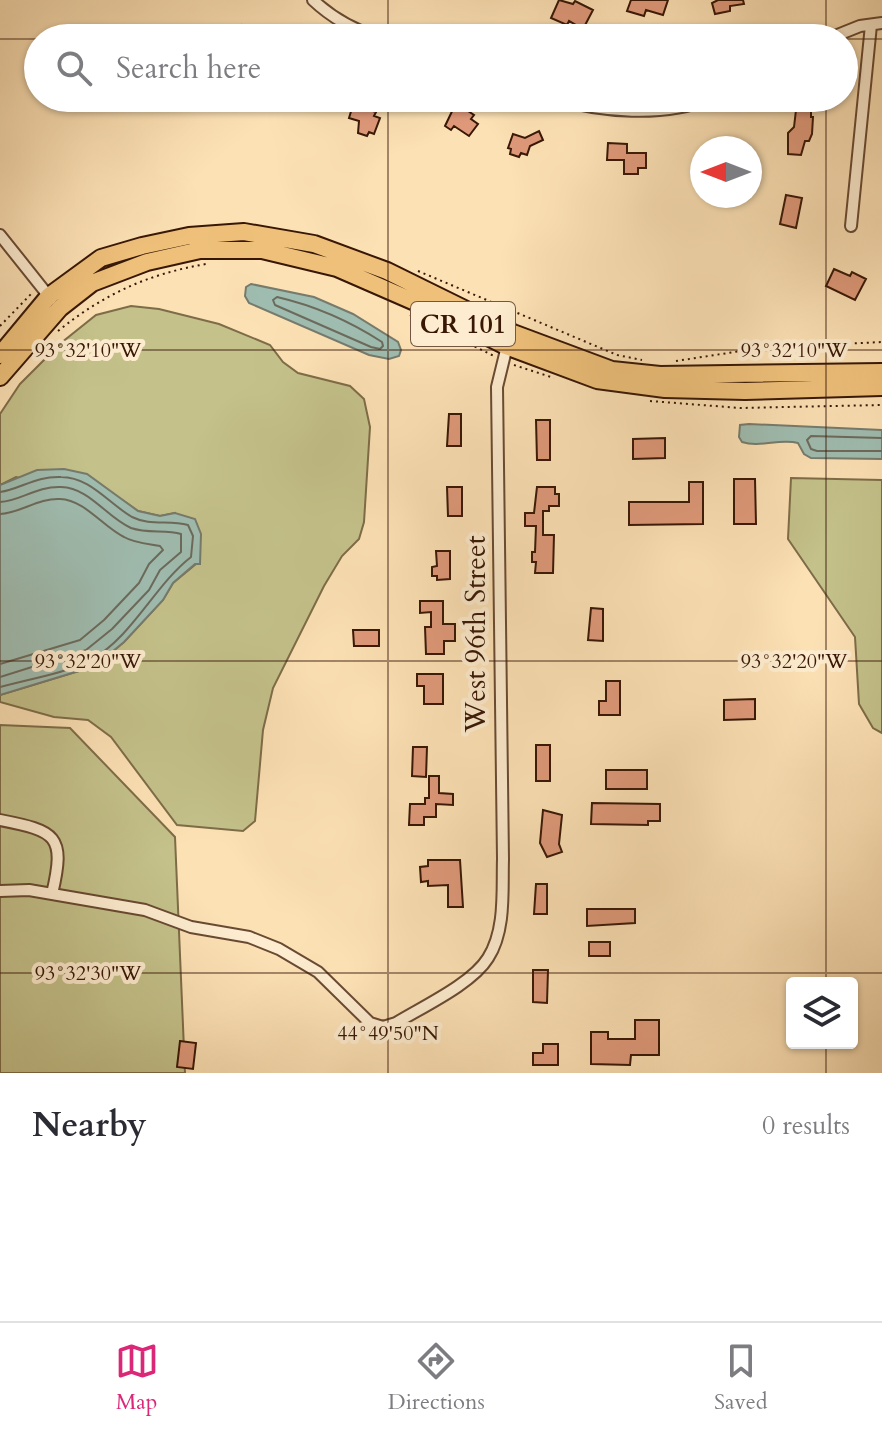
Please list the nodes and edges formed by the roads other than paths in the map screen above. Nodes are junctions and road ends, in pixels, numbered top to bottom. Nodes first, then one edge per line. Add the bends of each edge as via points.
1 (313, 0) edge
2 (346, 24) edge
3 (877, 24) edge
4 (851, 226) dead end
5 (0, 235) edge
6 (54, 302) junction
7 (507, 346) junction
8 (0, 355) edge
9 (882, 372) edge
10 (0, 377) edge
11 (882, 387) edge
12 (0, 820) edge
13 (0, 891) edge
14 (52, 894) junction

1 - 2 street
3 - 4 street
5 - 6 street
6 - 7 main road, CR 101 via 147,262 200,250 262,250 337,268
6 - 8 main road, CR 101
6 - 10 main road, CR 101
7 - 9 main road, CR 101 via 612,370 660,375
7 - 11 main road, CR 101 via 597,380 665,389
7 - 14 street, West 96th Street via 497,387 503,859 500,924 488,958 469,978 383,1027 370,1023 318,972 279,949 145,910
12 - 14 street via 51,835 58,848
13 - 14 street

